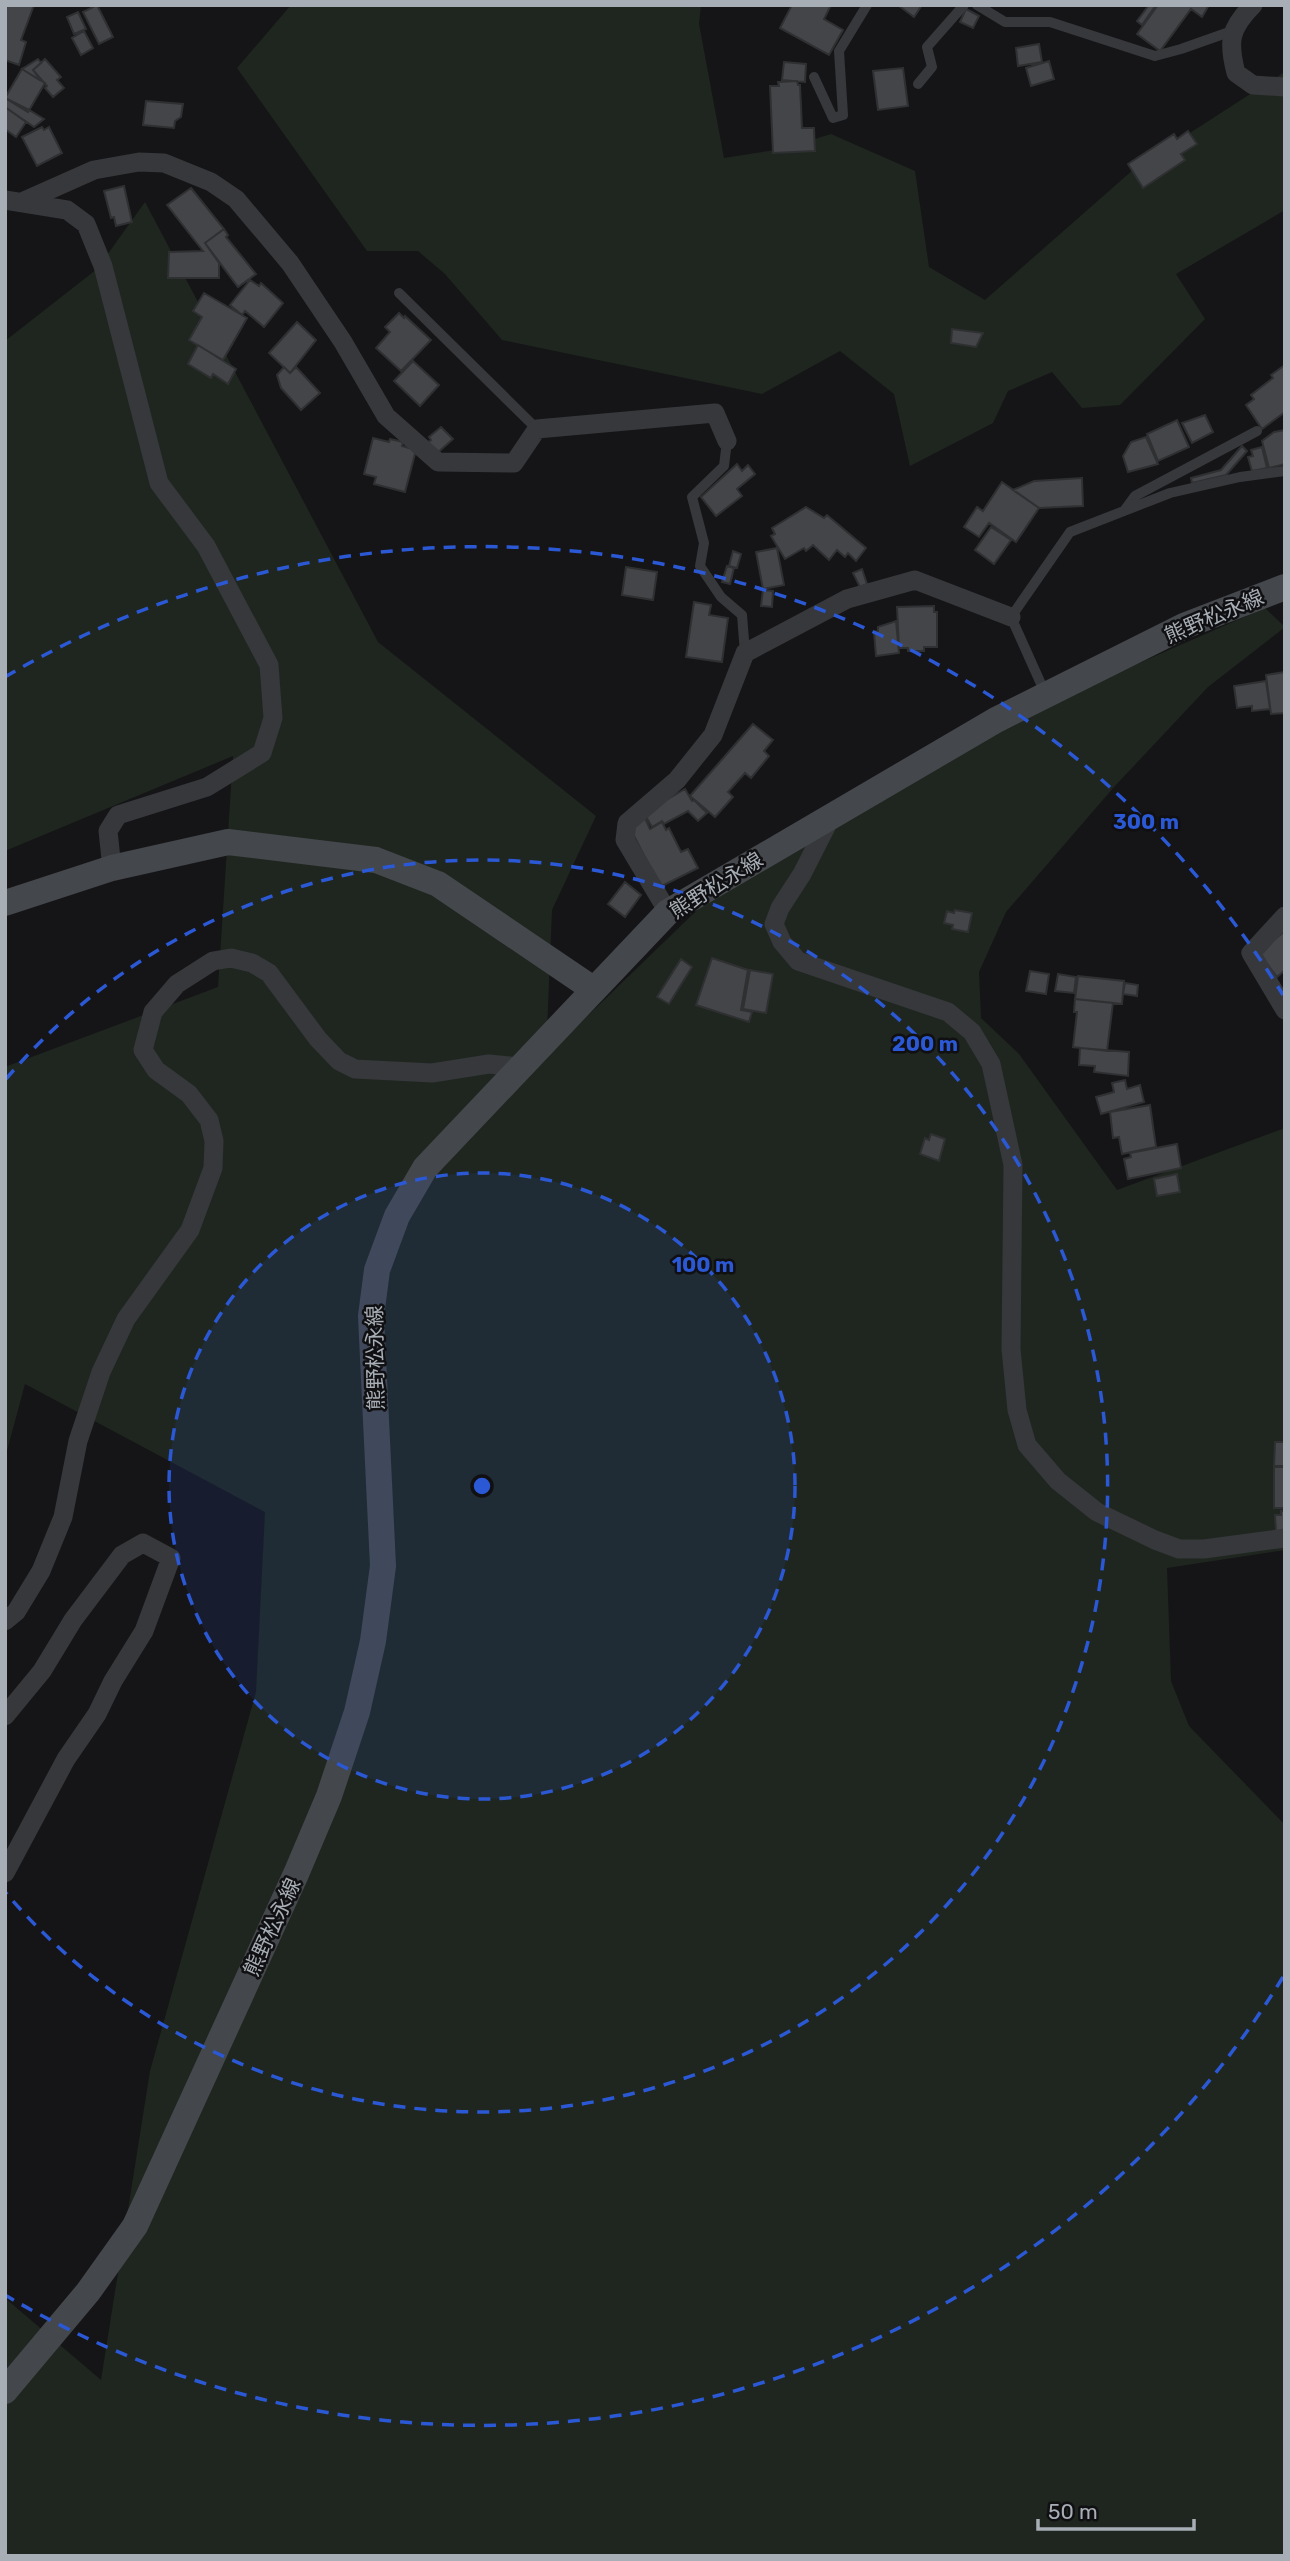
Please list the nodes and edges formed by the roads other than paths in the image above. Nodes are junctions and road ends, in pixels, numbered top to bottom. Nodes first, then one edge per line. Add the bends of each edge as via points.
1 (867, 5) edge
2 (964, 5) edge
3 (977, 5) edge
4 (1253, 5) edge
5 (1232, 31) junction
6 (814, 77) dead end
7 (918, 84) dead end
8 (1285, 87) edge
9 (14, 201) edge
10 (399, 293) dead end
11 (537, 429) junction
12 (1257, 431) dead end
13 (727, 441) joint
14 (1285, 471) edge
15 (1124, 512) junction
16 (1285, 587) edge
17 (1011, 617) junction
18 (745, 653) junction
19 (1046, 695) junction
20 (831, 817) junction
21 (112, 868) junction
22 (5, 903) edge
23 (668, 912) junction
24 (1285, 916) edge
25 (593, 989) junction
26 (1285, 1010) edge
27 (519, 1067) junction
28 (1285, 1538) edge
29 (5, 1621) edge
30 (5, 1716) edge
31 (5, 1872) edge
32 (5, 2390) edge

1 - 6 lane via 839,51 843,115 833,118
2 - 7 lane via 927,47 932,67
3 - 5 lane via 1005,22 1050,22 1155,56
4 - 5 street
5 - 8 street via 1230,51 1236,74 1253,85
9 - 11 street via 94,170 139,162 164,163 211,182 236,199 290,263 386,416 438,462 514,463
9 - 21 street via 67,210 86,224 103,266 159,483 206,546 269,665 273,718 262,753 207,787 118,816 108,831
10 - 11 lane
11 - 13 street via 715,413
12 - 15 lane via 1135,496
13 - 18 lane via 724,466 692,497 704,543 700,566 721,597 742,615
14 - 15 lane via 1170,493
15 - 17 lane via 1070,532
16 - 19 main road, 熊野松永線 via 1184,626
17 - 18 street via 915,580 846,600
17 - 19 lane
18 - 23 street via 713,734 677,780 627,823 625,840
19 - 20 main road, 熊野松永線
20 - 23 main road, 熊野松永線
20 - 28 street via 774,924 798,961 948,1012 972,1032 992,1063 1013,1165 1011,1349 1017,1410 1027,1445 1058,1481 1097,1512 1167,1545 1204,1549
21 - 22 main road
21 - 25 main road via 228,842 376,860 438,884
23 - 25 main road, 熊野松永線
24 - 26 street via 1251,953
25 - 27 main road, 熊野松永線
27 - 29 street via 489,1064 432,1073 355,1069 332,1054 269,974 252,963 231,958 213,961 177,984 153,1012 143,1051 156,1070 189,1094 209,1121 213,1168 190,1230 126,1319 101,1372 78,1441 63,1517 41,1571 16,1612
27 - 32 main road, 熊野松永線 via 425,1168 397,1216 377,1270 371,1316 383,1566 357,1712 329,1796 135,2226 88,2292
30 - 31 street via 122,1555 143,1544 171,1558 144,1632 66,1759

